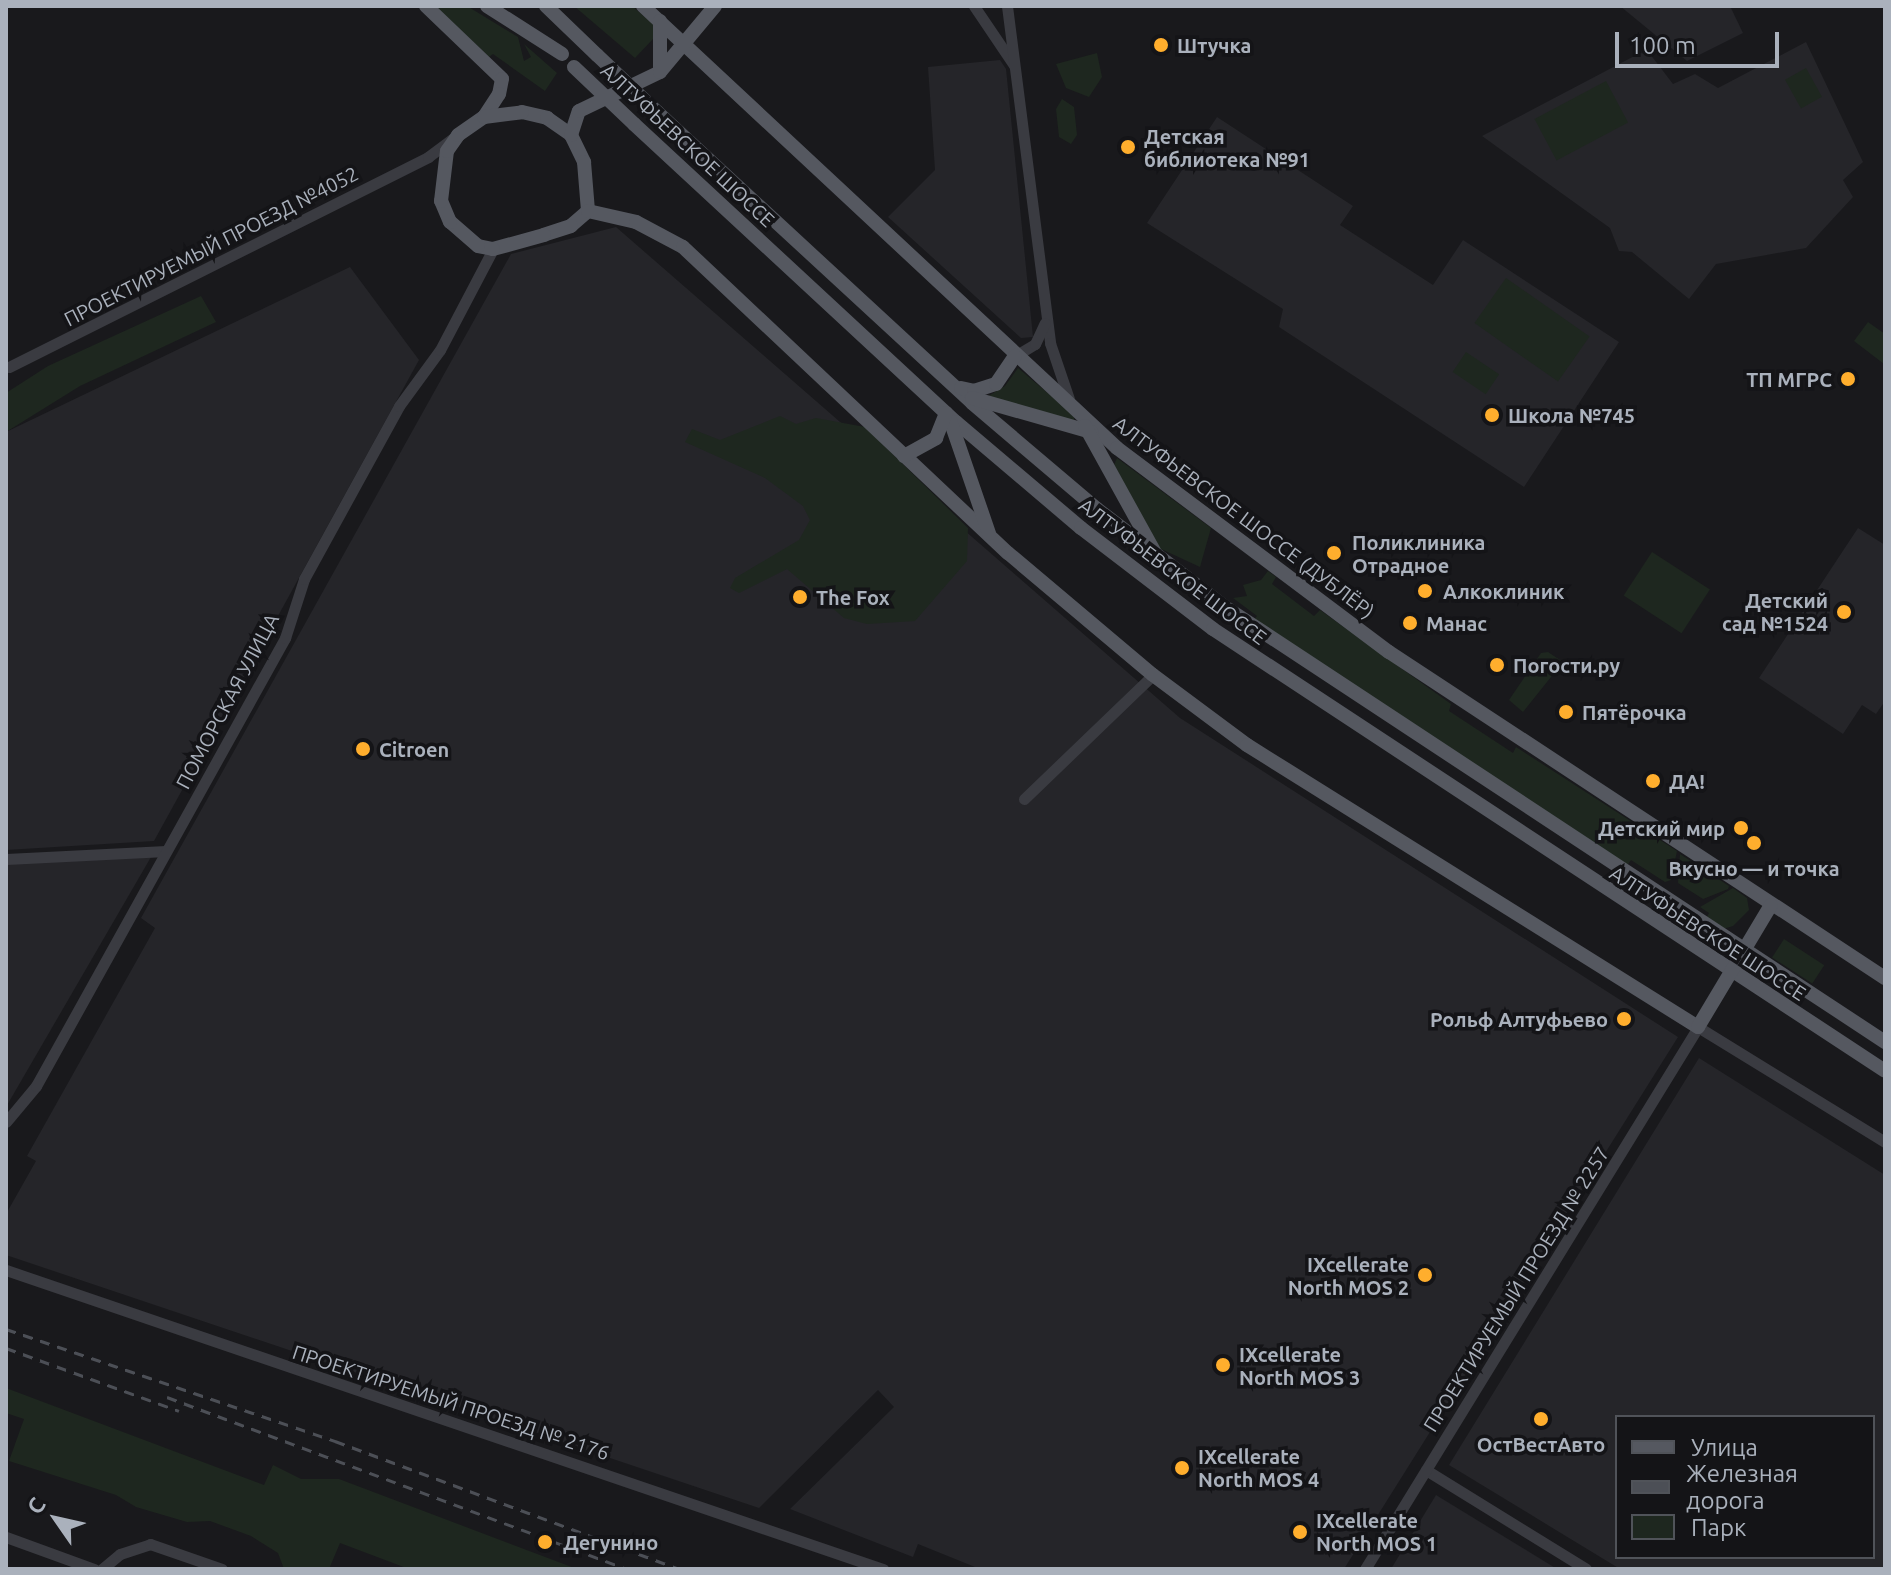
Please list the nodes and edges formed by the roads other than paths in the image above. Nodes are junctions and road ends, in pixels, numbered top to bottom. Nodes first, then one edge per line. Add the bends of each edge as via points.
1 (426, 6) edge
2 (487, 6) edge
3 (512, 6) edge
4 (546, 6) edge
5 (561, 6) edge
6 (643, 6) edge
7 (715, 6) edge
8 (974, 6) edge
9 (1007, 6) edge
10 (660, 21) junction
11 (584, 42) junction
12 (686, 45) junction
13 (562, 54) junction
14 (1017, 68) junction
15 (660, 72) junction
16 (484, 117) junction
17 (458, 135) junction
18 (571, 135) junction
19 (446, 156) junction
20 (428, 157) junction
21 (588, 211) junction
22 (493, 249) junction
23 (1046, 314) junction
24 (1015, 356) junction
25 (9, 367) dead end
26 (954, 387) junction
27 (1072, 406) junction
28 (946, 413) junction
29 (1089, 431) junction
30 (1109, 441) junction
31 (904, 456) junction
32 (991, 537) junction
33 (1156, 555) junction
34 (1153, 675) junction
35 (1024, 799) dead end
36 (166, 851) junction
37 (6, 859) edge
38 (1771, 905) junction
39 (1742, 949) junction
40 (1729, 970) junction
41 (1885, 978) edge
42 (1698, 1027) junction
43 (1885, 1042) edge
44 (1885, 1071) edge
45 (6, 1122) edge
46 (1885, 1142) edge
47 (6, 1270) edge
48 (1426, 1470) junction
49 (6, 1537) edge
50 (94, 1569) edge
51 (102, 1569) edge
52 (222, 1569) edge
53 (883, 1569) edge
54 (1365, 1569) edge
55 (1586, 1569) edge

1 - 16 main road via 502,79
2 - 13 main road
3 - 13 main road, АЛТУФЬЕВСКОЕ ШОССЕ
4 - 11 main road, АЛТУФЬЕВСКОЕ ШОССЕ
5 - 11 main road
6 - 10 main road, АЛТУФЬЕВСКОЕ ШОССЕ (ДУБЛЁР)
7 - 12 main road
8 - 14 street
9 - 14 street
10 - 12 main road, АЛТУФЬЕВСКОЕ ШОССЕ (ДУБЛЁР)
10 - 15 main road
11 - 26 main road, АЛТУФЬЕВСКОЕ ШОССЕ, bridge
12 - 15 main road
12 - 24 main road, АЛТУФЬЕВСКОЕ ШОССЕ (ДУБЛЁР)
13 - 28 main road, АЛТУФЬЕВСКОЕ ШОССЕ, bridge
14 - 23 street
15 - 18 main road via 579,111
16 - 17 main road
16 - 18 main road via 522,112 547,118
17 - 19 main road
17 - 20 street, ПРОЕКТИРУЕМЫЙ ПРОЕЗД №4052
18 - 21 main road via 584,162
19 - 20 street, ПРОЕКТИРУЕМЫЙ ПРОЕЗД №4052
19 - 22 main road via 441,201 450,222 464,238
20 - 25 street, ПРОЕКТИРУЕМЫЙ ПРОЕЗД №4052
21 - 22 main road via 571,226
21 - 31 main road via 636,222 683,247
22 - 36 street, ПОМОРСКАЯ УЛИЦА via 440,350 399,406 304,579 285,638
23 - 24 street via 1039,340
23 - 27 street via 1059,381
24 - 26 main road via 989,388
24 - 27 main road, АЛТУФЬЕВСКОЕ ШОССЕ (ДУБЛЁР)
26 - 29 main road
26 - 33 main road, АЛТУФЬЕВСКОЕ ШОССЕ
27 - 29 main road
27 - 30 main road, АЛТУФЬЕВСКОЕ ШОССЕ (ДУБЛЁР)
28 - 31 main road via 936,438
28 - 32 main road
28 - 40 main road, АЛТУФЬЕВСКОЕ ШОССЕ via 1081,528 1245,653
29 - 30 main road
29 - 33 main road
30 - 38 main road, АЛТУФЬЕВСКОЕ ШОССЕ (ДУБЛЁР) via 1389,652
31 - 32 main road
32 - 34 main road
33 - 39 main road, АЛТУФЬЕВСКОЕ ШОССЕ via 1309,667
34 - 35 street
34 - 42 main road via 1337,806
36 - 37 street
36 - 45 street, ПОМОРСКАЯ УЛИЦА via 36,1086
38 - 39 main road
38 - 41 main road, АЛТУФЬЕВСКОЕ ШОССЕ (ДУБЛЁР)
39 - 40 main road
39 - 43 main road, АЛТУФЬЕВСКОЕ ШОССЕ
40 - 42 main road
40 - 44 main road, АЛТУФЬЕВСКОЕ ШОССЕ
42 - 46 street
42 - 48 street, ПРОЕКТИРУЕМЫЙ ПРОЕЗД № 2257
47 - 53 street, ПРОЕКТИРУЕМЫЙ ПРОЕЗД № 2176
48 - 54 street, ПРОЕКТИРУЕМЫЙ ПРОЕЗД № 2257
48 - 55 street
49 - 50 street
51 - 52 street via 120,1554 150,1544

